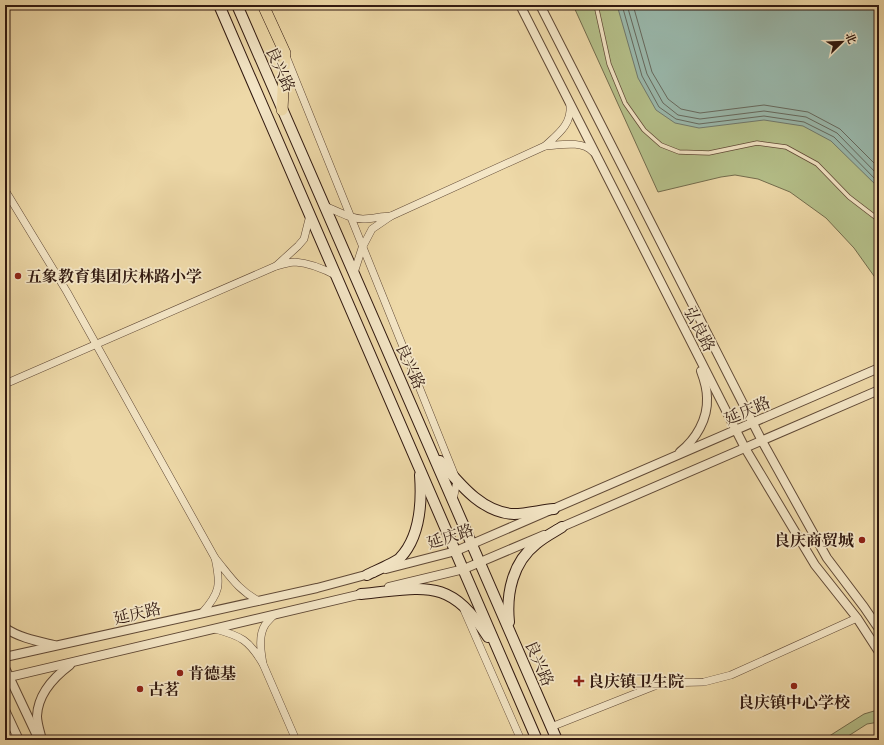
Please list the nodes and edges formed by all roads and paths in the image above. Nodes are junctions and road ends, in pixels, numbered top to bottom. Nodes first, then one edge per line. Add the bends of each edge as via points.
1 (219, 5) edge
2 (237, 5) edge
3 (263, 5) edge
4 (520, 5) edge
5 (540, 5) edge
6 (596, 5) edge
7 (285, 53) junction
8 (570, 102) junction
9 (282, 110) junction
10 (545, 146) junction
11 (596, 154) junction
12 (5, 190) edge
13 (325, 206) junction
14 (310, 215) junction
15 (391, 216) junction
16 (351, 217) junction
17 (879, 220) edge
18 (363, 246) junction
19 (276, 266) junction
20 (354, 273) junction
21 (337, 276) junction
22 (692, 343) junction
23 (96, 344) junction
24 (879, 368) edge
25 (5, 384) edge
26 (879, 390) edge
27 (753, 423) junction
28 (736, 430) junction
29 (762, 440) junction
30 (745, 448) junction
31 (433, 454) junction
32 (674, 457) junction
33 (420, 467) junction
34 (457, 481) junction
35 (453, 500) junction
36 (554, 509) junction
37 (562, 527) junction
38 (472, 544) junction
39 (456, 551) junction
40 (215, 558) junction
41 (480, 562) junction
42 (464, 569) junction
43 (366, 574) junction
44 (361, 594) junction
45 (259, 601) junction
46 (460, 602) junction
47 (202, 613) junction
48 (274, 615) junction
49 (857, 618) junction
50 (5, 628) edge
51 (215, 629) junction
52 (879, 629) edge
53 (509, 630) junction
54 (57, 646) junction
55 (879, 652) edge
56 (5, 657) edge
57 (72, 663) junction
58 (504, 663) junction
59 (263, 664) junction
60 (5, 668) edge
61 (7, 678) edge
62 (5, 710) edge
63 (551, 727) junction
64 (5, 733) edge
65 (11, 740) edge
66 (19, 740) edge
67 (39, 740) edge
68 (42, 740) edge
69 (296, 740) edge
70 (521, 740) edge
71 (537, 740) edge
72 (557, 740) edge

1 - 14 main road, 良兴路
2 - 9 main road, 良兴路
3 - 7 main road
4 - 8 street, 弘良路
5 - 27 street, 弘良路
6 - 17 lane via 609,64 625,103 644,130 661,145 679,152 709,153 757,143 786,147 817,164 849,197
7 - 9 main road
7 - 16 street
8 - 10 street via 571,112 567,124
8 - 11 street, 弘良路
9 - 13 main road, 良兴路
10 - 11 street via 581,145
10 - 15 street
11 - 22 street, 弘良路
12 - 23 street
13 - 16 street
13 - 20 main road, 良兴路
14 - 19 street via 304,239
14 - 21 main road, 良兴路
15 - 16 street via 364,219
15 - 18 street via 372,229
16 - 18 street
18 - 20 street
18 - 34 street
19 - 21 street via 294,262 322,268
19 - 23 street
20 - 31 main road, 良兴路
21 - 33 main road, 良兴路
22 - 28 street, 弘良路
22 - 32 street via 708,397 697,435
23 - 25 street
23 - 40 street
24 - 27 street, 延庆路
26 - 29 street, 延庆路
27 - 28 street, 延庆路
27 - 29 street, 弘良路
28 - 30 street, 弘良路
28 - 32 street, 延庆路
29 - 30 street, 延庆路
29 - 52 street, 弘良路 via 827,558
30 - 37 street, 延庆路
30 - 49 street, 弘良路 via 815,566
31 - 34 main road
31 - 35 main road, 良兴路
32 - 36 street, 延庆路
33 - 39 main road, 良兴路
33 - 43 main road via 421,493 412,540 399,559
34 - 35 street
34 - 36 main road via 487,506 500,511 514,514
35 - 38 main road, 良兴路
36 - 38 street, 延庆路
37 - 41 street, 延庆路
37 - 53 main road via 535,544 522,558 514,574 509,594
38 - 39 street, 延庆路
38 - 41 main road, 良兴路
39 - 42 main road, 良兴路
39 - 43 street, 延庆路
40 - 45 street via 239,588
40 - 47 street via 219,578 216,596
41 - 42 street, 延庆路
41 - 53 main road, 良兴路
42 - 44 street, 延庆路
42 - 58 main road, 良兴路
43 - 45 street, 延庆路
44 - 46 main road via 419,588 447,594
44 - 48 street, 延庆路
45 - 47 street, 延庆路
46 - 58 main road via 473,615
46 - 70 street
47 - 54 street, 延庆路
48 - 51 street, 延庆路
48 - 59 street via 265,625 262,635
49 - 55 street, 弘良路
49 - 63 street via 731,676 704,682 662,683
50 - 54 street via 31,640
51 - 57 street, 延庆路
51 - 59 street via 246,640
53 - 63 main road, 良兴路
54 - 56 street, 延庆路
57 - 61 street, 延庆路
57 - 68 street via 48,684 40,702 37,716
58 - 71 main road, 良兴路
59 - 69 street
60 - 61 street
61 - 67 street
62 - 66 street
63 - 72 main road, 良兴路
64 - 65 street

